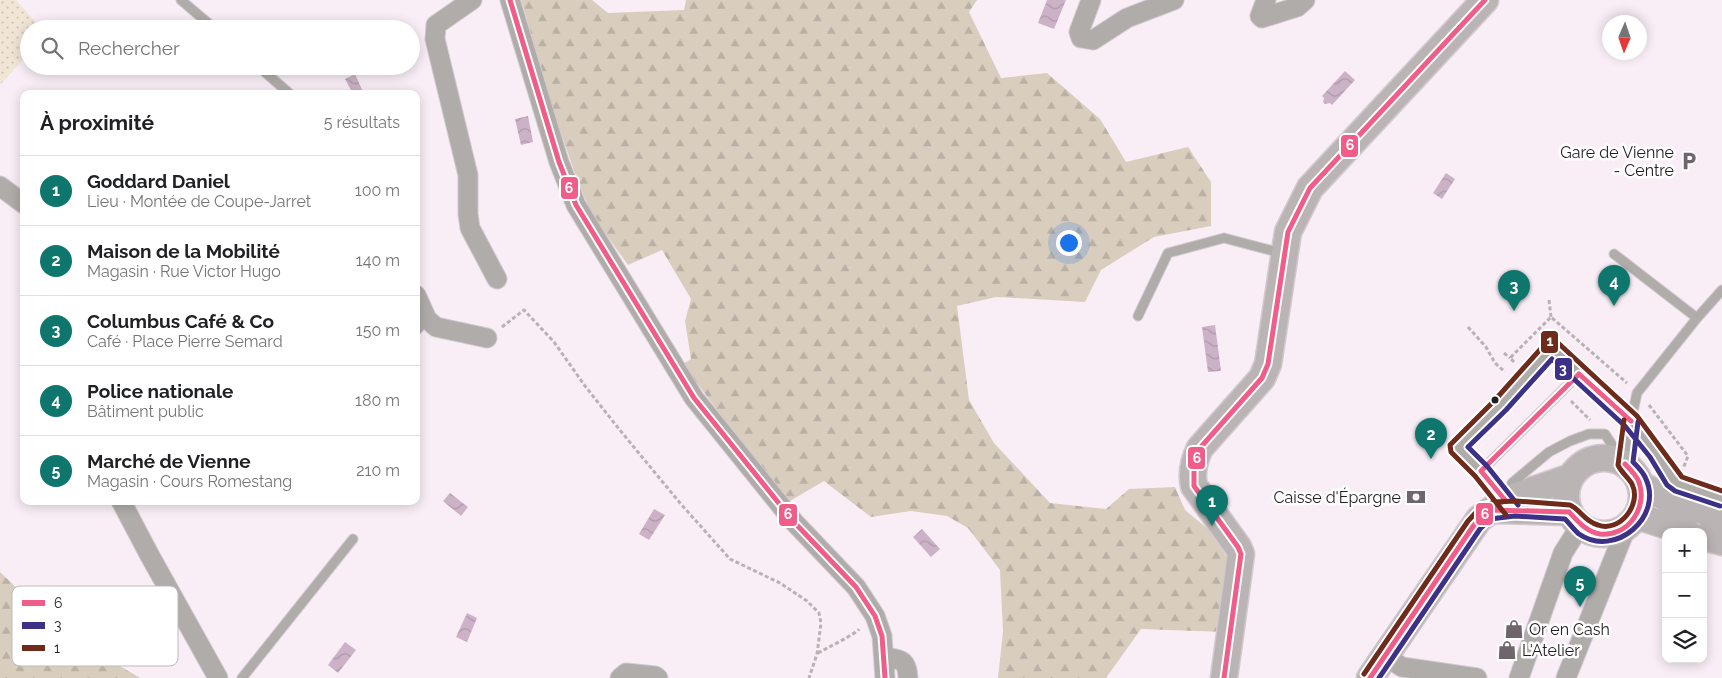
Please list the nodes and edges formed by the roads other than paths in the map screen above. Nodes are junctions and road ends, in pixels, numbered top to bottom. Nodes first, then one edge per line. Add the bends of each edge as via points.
1 (181, 0) edge
2 (472, 0) edge
3 (510, 0) edge
4 (1091, 0) edge
5 (1174, 0) edge
6 (1266, 0) edge
7 (1305, 0) edge
8 (1485, 0) edge
9 (204, 20) edge
10 (268, 75) edge
11 (285, 90) edge
12 (0, 186) edge
13 (20, 201) edge
14 (1284, 254) junction
15 (1614, 254) dead end
16 (497, 279) dead end
17 (1722, 290) edge
18 (1138, 316) dead end
19 (1697, 318) junction
20 (422, 325) edge
21 (488, 338) road end
22 (1579, 374) junction
23 (1632, 421) junction
24 (1624, 464) junction
25 (1481, 471) junction
26 (1572, 477) junction
27 (1641, 485) junction
28 (1722, 499) edge
29 (123, 505) edge
30 (1502, 506) junction
31 (1722, 517) edge
32 (1575, 519) junction
33 (1632, 522) junction
34 (1665, 528) edge
35 (353, 538) dead end
36 (1707, 538) edge
37 (1722, 542) edge
38 (167, 586) edge
39 (178, 606) edge
40 (1385, 656) junction
41 (884, 657) junction
42 (218, 678) edge
43 (242, 678) edge
44 (620, 678) edge
45 (658, 678) edge
46 (885, 678) edge
47 (908, 678) edge
48 (1224, 678) edge
49 (1370, 678) edge
50 (1477, 678) edge
51 (1519, 678) edge
52 (1566, 678) edge

1 - 9 lane
2 - 16 street via 436,25 435,39 468,175 470,228
3 - 41 street via 576,205 694,398 794,522 856,587 875,616 882,636
4 - 5 street via 1079,32 1086,40 1093,40 1127,18
6 - 7 street via 1262,18 1296,7
8 - 14 main road via 1310,188 1288,232
10 - 11 lane
12 - 13 street
14 - 18 lane via 1224,238 1168,253
14 - 48 main road via 1268,364 1262,378 1200,448 1193,468 1194,486 1241,554
15 - 19 lane
17 - 19 lane
19 - 23 lane via 1638,393
20 - 21 street
22 - 23 lane
22 - 25 lane
22 - 25 lane via 1552,348 1457,447
23 - 24 street
23 - 28 lane via 1672,479
24 - 26 main road via 1607,458 1590,461
24 - 27 main road via 1637,476
24 - 30 lane via 1605,434 1589,434 1549,452 1512,483
25 - 30 lane
26 - 30 main road
26 - 32 main road via 1566,494
27 - 31 main road via 1672,501
27 - 33 main road via 1643,498
29 - 38 street
30 - 32 main road
30 - 40 main road via 1486,513 1474,525
32 - 33 main road via 1588,531 1598,534 1608,534
32 - 51 street
33 - 34 main road
33 - 52 street
35 - 43 lane
36 - 37 main road
39 - 42 street
40 - 49 main road
40 - 50 street via 1409,668
41 - 46 street
41 - 47 street via 902,660
44 - 45 street via 626,673

